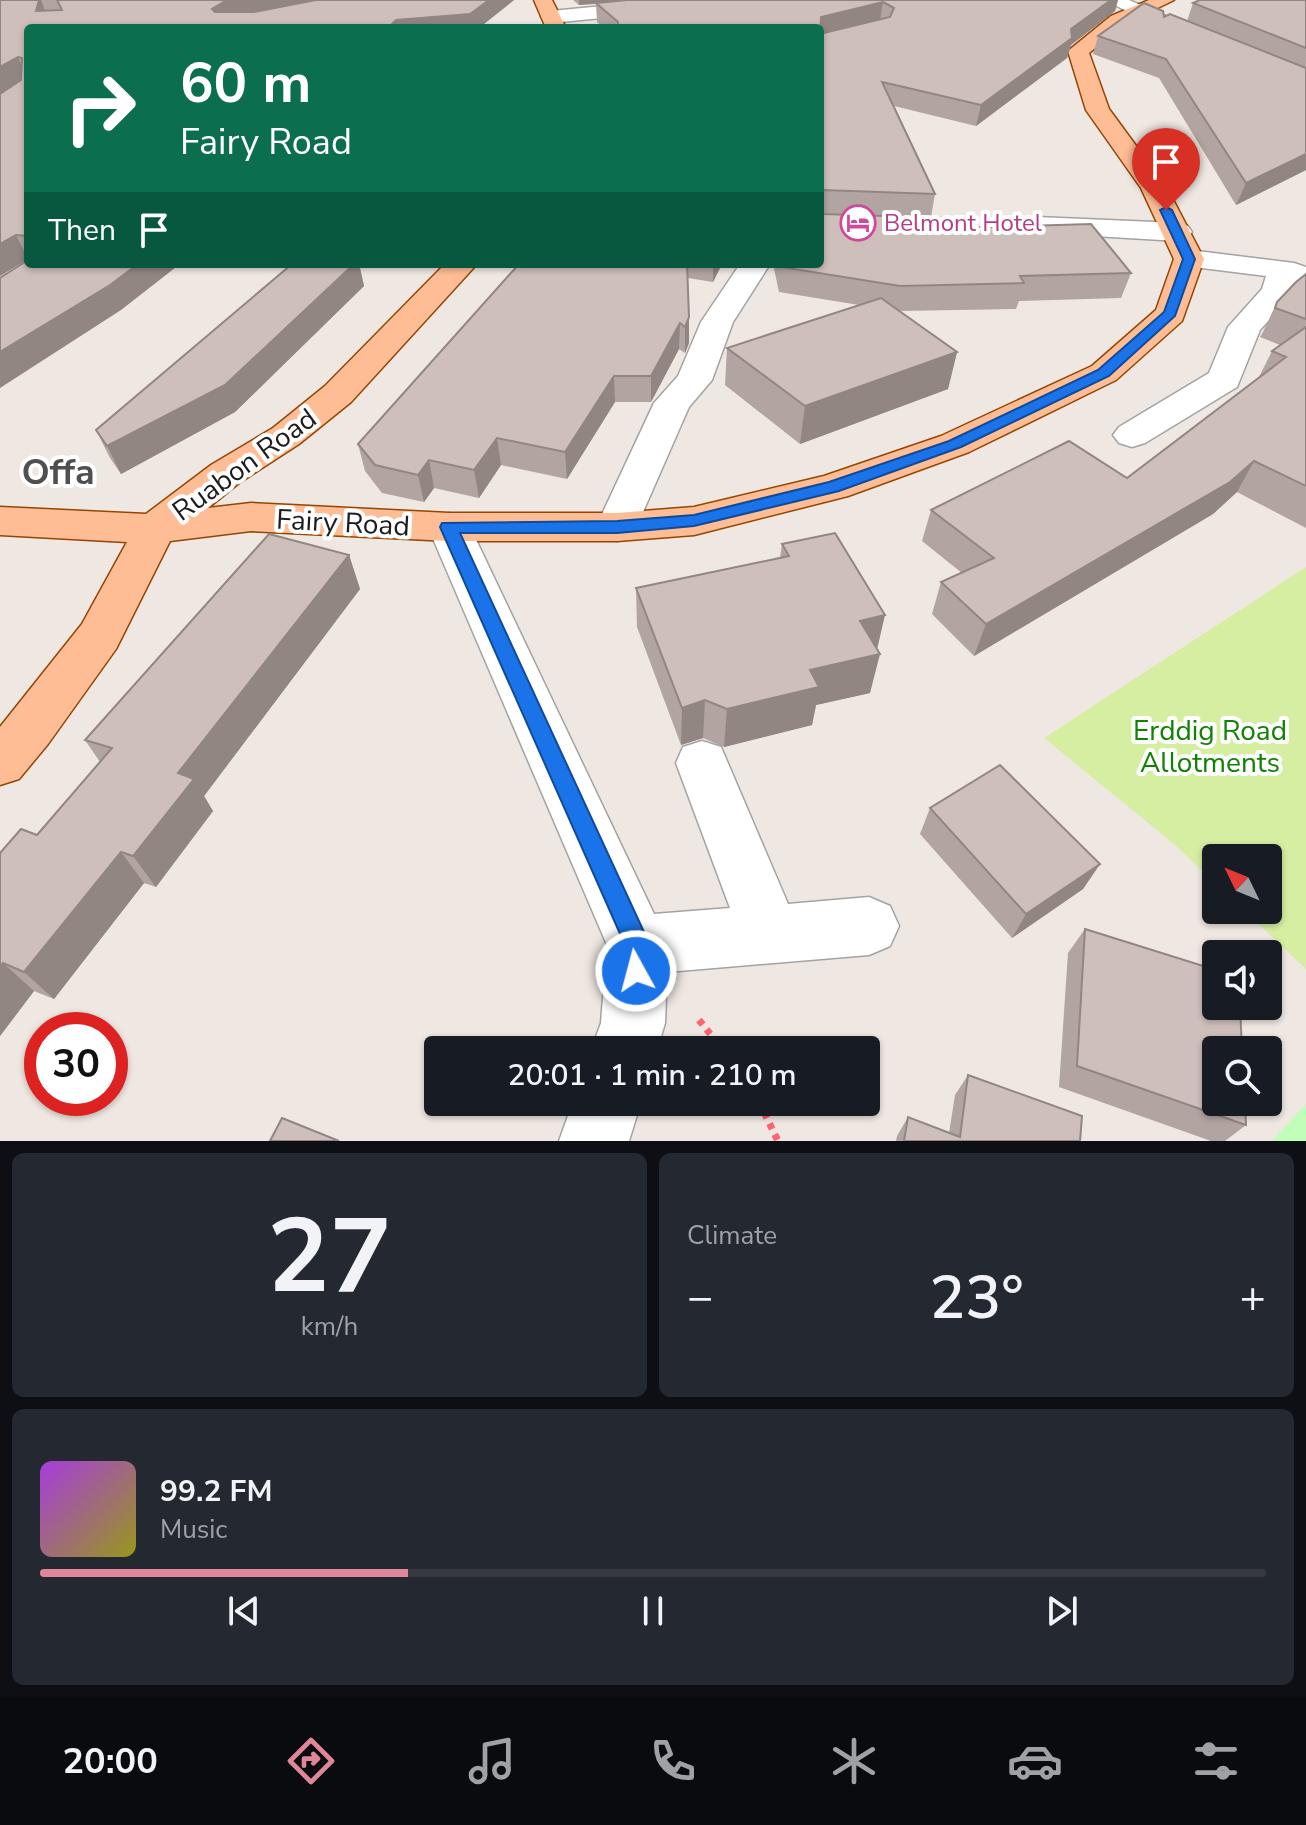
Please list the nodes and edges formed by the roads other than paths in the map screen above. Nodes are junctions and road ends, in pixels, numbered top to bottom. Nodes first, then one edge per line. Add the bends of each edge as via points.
1 (723, 0) edge
2 (1139, 4) edge
3 (671, 6) junction
4 (550, 15) edge
5 (688, 21) edge
6 (1208, 41) edge
7 (1002, 228) edge
8 (1183, 246) junction
9 (458, 268) edge
10 (752, 268) edge
11 (1294, 273) edge
12 (1132, 435) dead end
13 (0, 521) edge
14 (449, 527) junction
15 (617, 527) junction
16 (155, 529) junction
17 (0, 763) edge
18 (702, 763) dead end
19 (869, 926) dead end
20 (770, 933) junction
21 (637, 945) junction
22 (629, 1036) edge
23 (602, 1116) edge
24 (594, 1141) edge

1 - 3 street
2 - 6 street
2 - 8 main road via 1078,51 1098,110 1154,188
3 - 4 street
3 - 5 street
7 - 8 street via 1048,226
8 - 11 street
8 - 15 main road, Fairy Road via 1171,314 1104,373 955,444 834,487 694,521
9 - 16 main road, Ruabon Road via 338,394
10 - 15 street via 717,322 694,380 672,403
11 - 12 street via 1245,327 1224,379
13 - 16 main road, Fairy Road
14 - 15 main road, Fairy Road
14 - 16 main road, Fairy Road via 251,517
14 - 21 street
16 - 17 main road, Ruabon Road via 99,636
18 - 20 street
19 - 20 street
20 - 21 street
21 - 22 street
23 - 24 street

